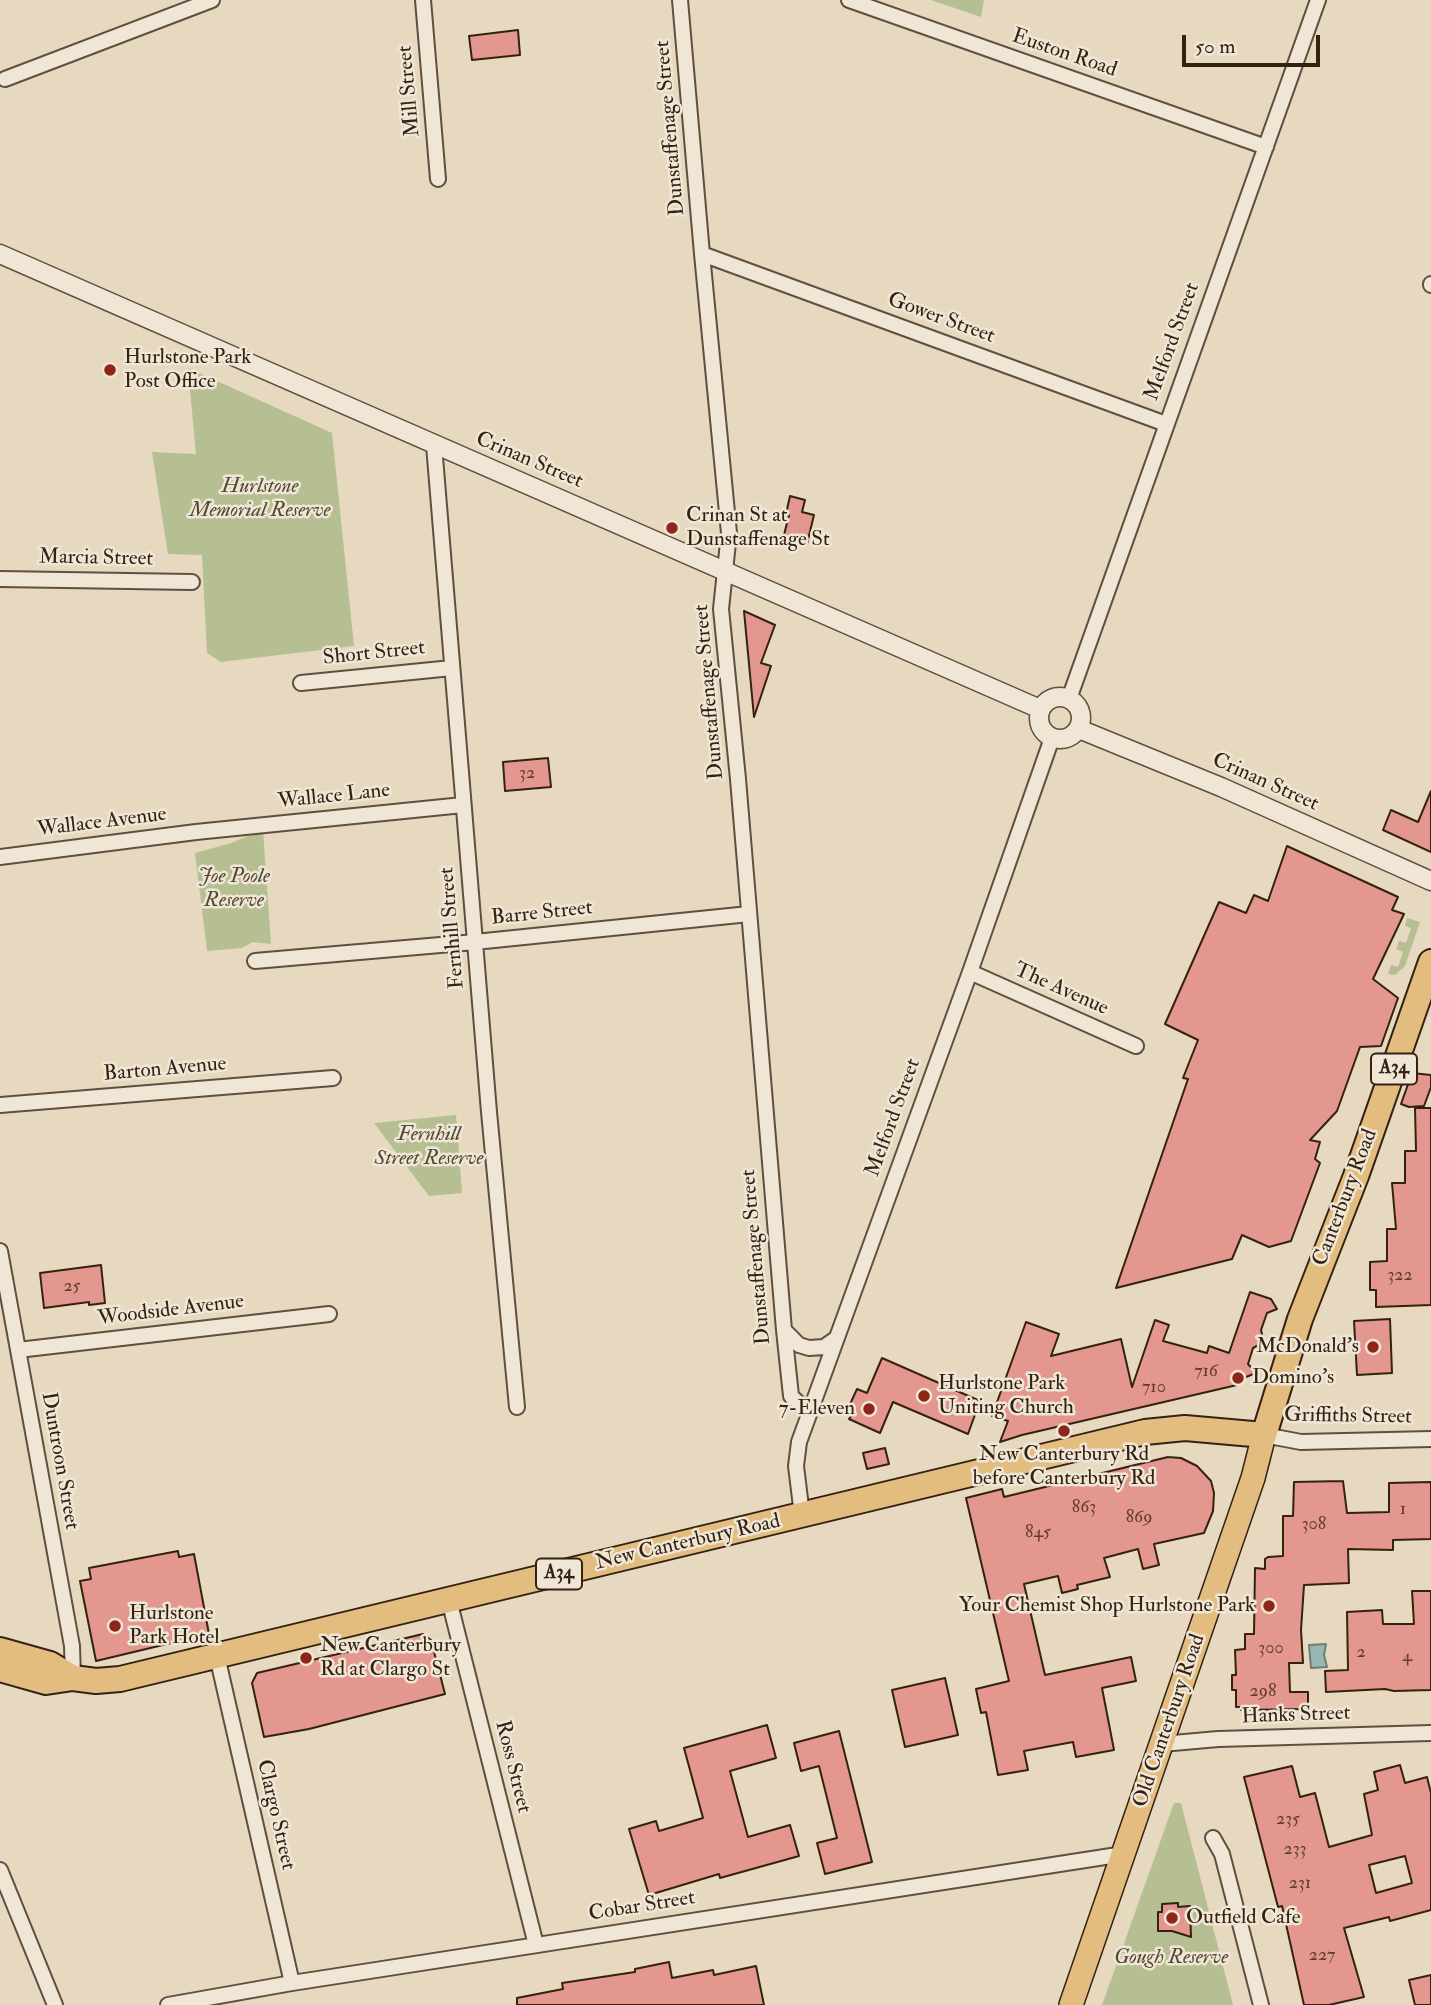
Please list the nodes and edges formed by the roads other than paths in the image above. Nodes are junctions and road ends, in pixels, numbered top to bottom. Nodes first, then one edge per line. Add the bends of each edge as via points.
1 (212, 0) edge
2 (423, 0) edge
3 (681, 0) edge
4 (849, 0) edge
5 (1318, 0) edge
6 (5, 79) dead end
7 (1266, 147) junction
8 (438, 178) dead end
9 (0, 254) edge
10 (702, 254) junction
11 (1166, 424) junction
12 (434, 445) junction
13 (724, 570) junction
14 (0, 579) edge
15 (192, 582) dead end
16 (452, 668) junction
17 (301, 683) dead end
18 (1069, 699) junction
19 (1040, 709) junction
20 (1079, 729) junction
21 (1052, 738) junction
22 (463, 805) junction
23 (209, 831) joint
24 (0, 858) edge
25 (1431, 881) edge
26 (749, 915) junction
27 (475, 942) junction
28 (255, 961) dead end
29 (1431, 962) edge
30 (970, 972) junction
31 (1136, 1045) dead end
32 (333, 1078) dead end
33 (0, 1105) edge
34 (0, 1251) edge
35 (329, 1314) dead end
36 (784, 1331) junction
37 (837, 1338) junction
38 (18, 1350) junction
39 (790, 1381) junction
40 (815, 1395) junction
41 (517, 1407) dead end
42 (809, 1413) junction
43 (1264, 1435) junction
44 (1431, 1439) edge
45 (802, 1516) junction
46 (449, 1600) junction
47 (0, 1650) edge
48 (217, 1656) junction
49 (0, 1669) edge
50 (73, 1678) junction
51 (1431, 1734) edge
52 (1162, 1744) junction
53 (1213, 1838) dead end
54 (1124, 1854) junction
55 (0, 1870) edge
56 (536, 1945) junction
57 (292, 1983) junction
58 (55, 2005) edge
59 (168, 2005) edge
60 (1071, 2005) edge
61 (1261, 2005) edge

1 - 6 street
2 - 8 street, Mill Street
3 - 10 street, Dunstaffenage Street
4 - 7 street, Euston Road
5 - 7 street, Melford Street
7 - 11 street, Melford Street
9 - 12 street, Crinan Street
10 - 11 street, Gower Street
10 - 13 street, Dunstaffenage Street via 729,533
11 - 18 street, Melford Street
12 - 13 street, Crinan Street
12 - 16 street, Fernhill Street
13 - 19 street, Crinan Street
13 - 26 street, Dunstaffenage Street via 722,609
14 - 15 street, Marcia Street
16 - 17 street, Short Street
16 - 22 street, Fernhill Street
18 - 19 street via 1049,699
18 - 20 street via 1082,716
19 - 21 street via 1039,722
20 - 21 street via 1065,739
20 - 25 street, Crinan Street
21 - 30 street, Melford Street
22 - 23 street, Wallace Lane
22 - 27 street, Fernhill Street
23 - 24 street, Wallace Avenue
26 - 27 street, Barre Street
26 - 36 street, Dunstaffenage Street
27 - 28 street, Barre Street
27 - 41 street, Fernhill Street
29 - 43 highway, Canterbury Road / A34 via 1300,1319
30 - 31 street, The Avenue
30 - 37 street, Melford Street
32 - 33 street, Barton Avenue
34 - 38 street, Duntroon Street
35 - 38 street, Woodside Avenue
36 - 37 street via 809,1348 824,1347
36 - 39 street, Dunstaffenage Street
37 - 40 street, Melford Street
38 - 50 street, Duntroon Street via 72,1646
39 - 40 street
39 - 42 street, Dunstaffenage Street via 791,1396
40 - 42 street, Melford Street
42 - 45 street, Melford Street via 797,1454
43 - 44 street, Griffiths Street via 1301,1442
43 - 45 highway, New Canterbury Road / A34 via 1185,1428 1145,1432
43 - 52 main road, Old Canterbury Road
45 - 46 highway, New Canterbury Road / A34
46 - 48 highway, New Canterbury Road / A34
46 - 56 street, Ross Street
47 - 50 highway, New Canterbury Road / A34 via 50,1664
48 - 50 highway, New Canterbury Road / A34 via 120,1679
48 - 57 street, Clargo Street
49 - 50 highway, New Canterbury Road / A34 via 46,1682
51 - 52 street, Hanks Street
52 - 54 main road, Old Canterbury Road
53 - 61 street via 1222,1854
54 - 56 street, Cobar Street
54 - 60 main road, Old Canterbury Road
55 - 58 street
56 - 57 street, Cobar Street
57 - 59 street, Cobar Street

